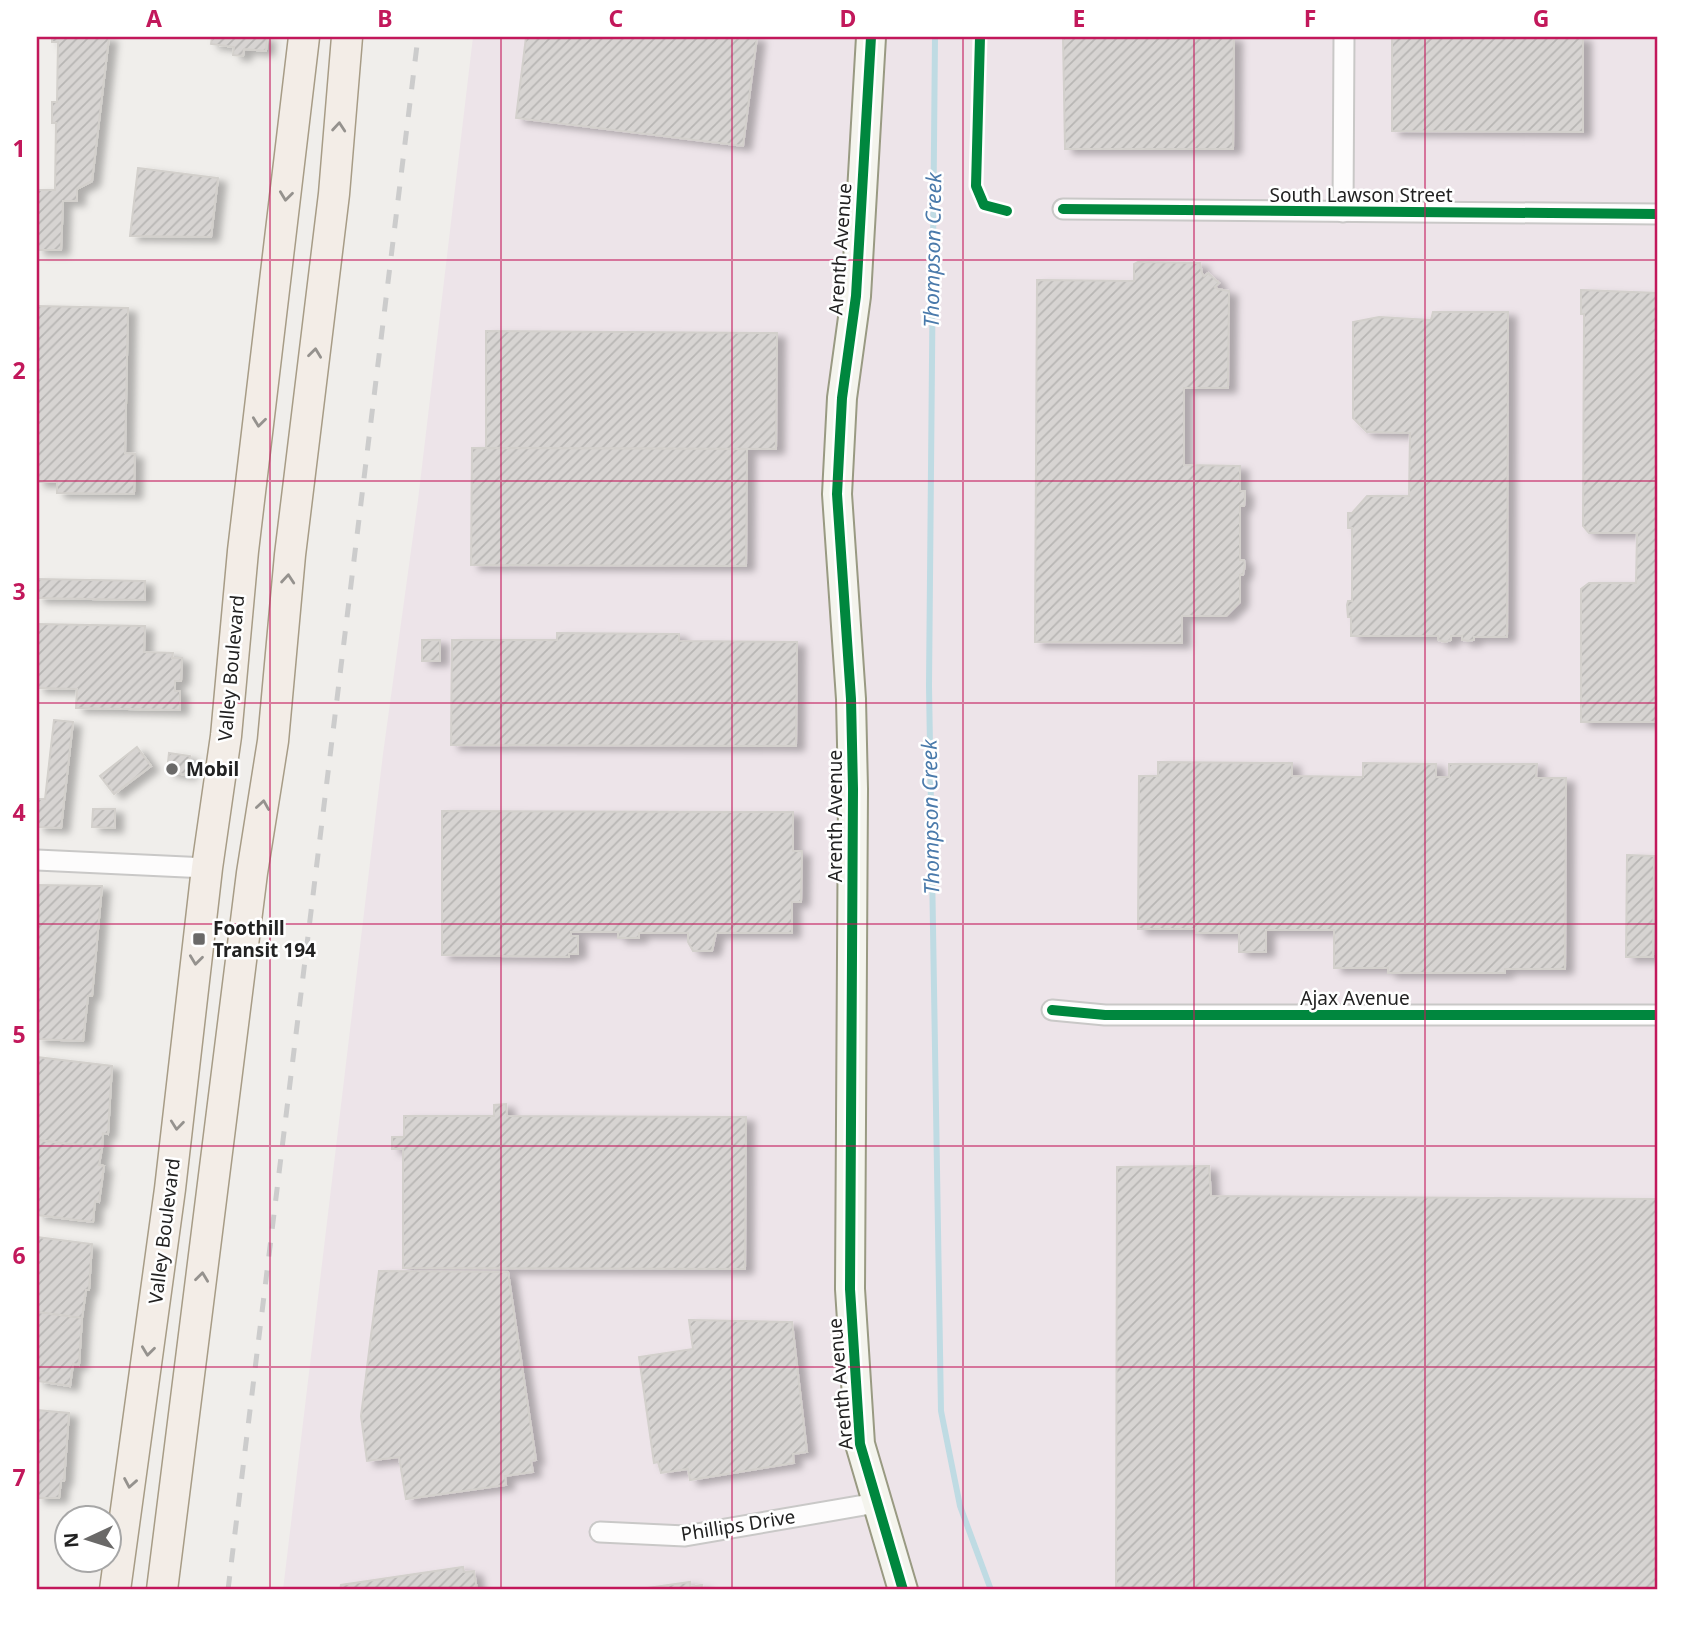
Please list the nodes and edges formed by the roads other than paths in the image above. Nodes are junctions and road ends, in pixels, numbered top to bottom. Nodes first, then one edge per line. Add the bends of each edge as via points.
1 (304, 37) edge
2 (347, 37) edge
3 (871, 37) edge
4 (1344, 37) edge
5 (1063, 209) dead end
6 (1343, 212) junction
7 (1658, 214) edge
8 (37, 860) edge
9 (207, 868) junction
10 (252, 873) junction
11 (1052, 1010) dead end
12 (1658, 1016) edge
13 (876, 1503) junction
14 (600, 1532) dead end
15 (115, 1590) edge
16 (162, 1590) edge
17 (903, 1590) edge

1 -> 9 main road, Valley Boulevard via 243,551 226,736
10 -> 2 main road via 273,741
3 - 13 street, Arenth Avenue via 856,296 842,398 836,494 853,789 849,1289 860,1444
4 - 6 street
5 - 6 street, South Lawson Street
6 - 7 street, South Lawson Street
8 - 9 street
9 - 10 main road
9 -> 15 main road, Valley Boulevard via 170,1189
16 -> 10 main road
11 - 12 street, Ajax Avenue via 1105,1015
13 - 14 street, Phillips Drive via 685,1536
13 - 17 street, Arenth Avenue

